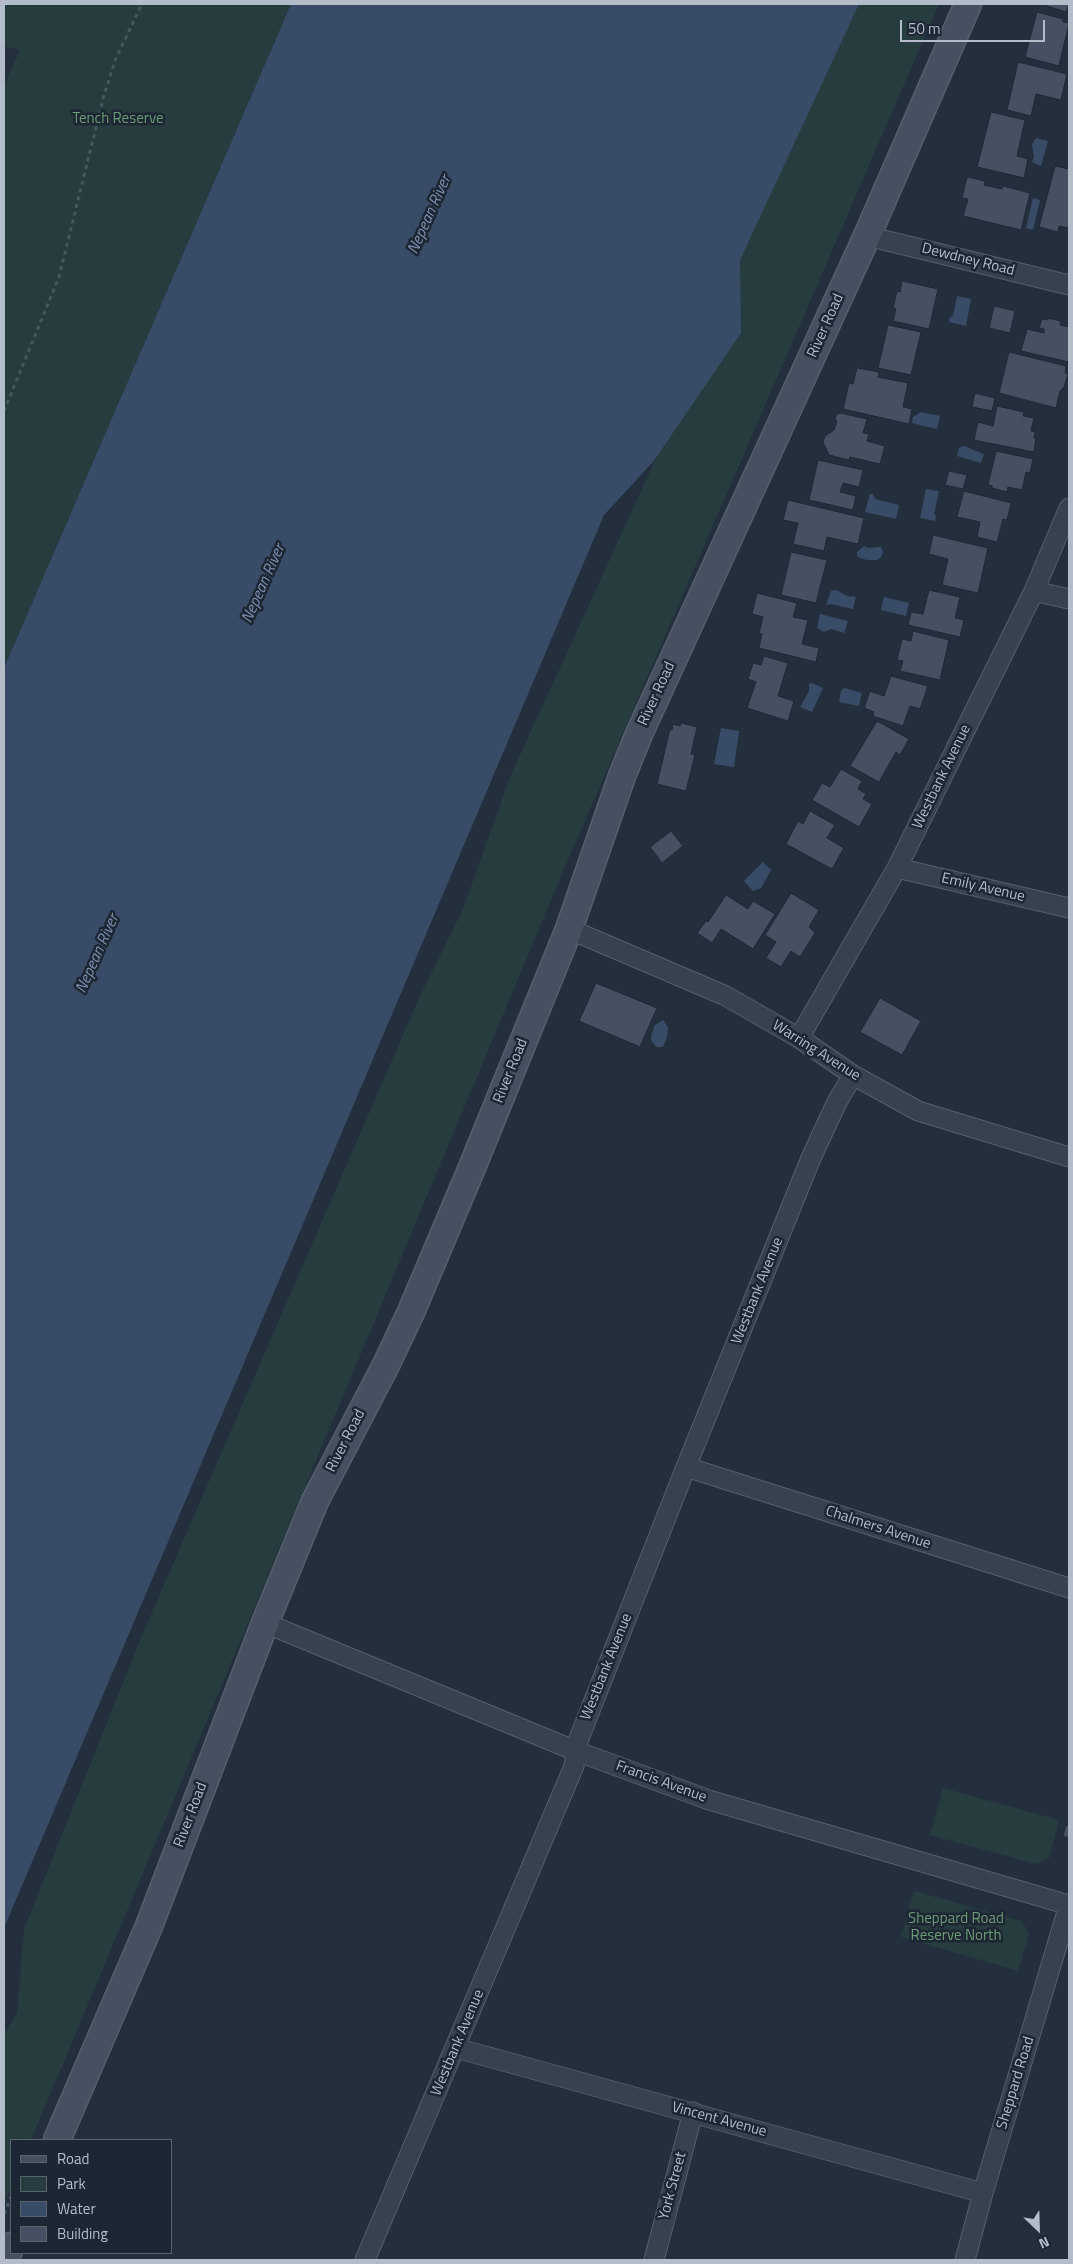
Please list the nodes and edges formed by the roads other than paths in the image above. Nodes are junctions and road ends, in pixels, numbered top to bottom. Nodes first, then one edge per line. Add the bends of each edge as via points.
1 (968, 4) edge
2 (867, 236) junction
3 (1069, 285) edge
4 (1069, 508) edge
5 (1034, 591) junction
6 (1069, 599) edge
7 (897, 868) junction
8 (1069, 908) edge
9 (569, 929) junction
10 (800, 1038) junction
11 (853, 1075) junction
12 (1069, 1157) edge
13 (686, 1467) junction
14 (1069, 1588) edge
15 (265, 1623) junction
16 (576, 1751) junction
17 (1069, 1905) edge
18 (456, 2048) junction
19 (693, 2112) junction
20 (57, 2139) edge
21 (983, 2193) junction
22 (10, 2248) edge
23 (5, 2260) edge
24 (365, 2260) edge
25 (654, 2260) edge
26 (964, 2260) edge

1 - 2 street, River Road
2 - 3 street, Dewdney Road
2 - 9 street, River Road via 639,734
4 - 5 street, Westbank Avenue
5 - 6 street
5 - 7 street, Westbank Avenue
7 - 8 street, Emily Avenue
7 - 10 street, Westbank Avenue
9 - 10 street, Warring Avenue via 714,990
9 - 15 street, River Road via 411,1312 315,1501
10 - 11 street, Warring Avenue
11 - 12 street, Warring Avenue via 927,1115
11 - 13 street, Westbank Avenue via 811,1158
13 - 14 street, Chalmers Avenue
13 - 16 street, Westbank Avenue
15 - 16 street, Francis Avenue
15 - 20 street, River Road via 149,1926
16 - 17 street, Francis Avenue via 709,1800
16 - 18 street, Westbank Avenue via 574,1766
17 - 21 street, Sheppard Road
18 - 19 street, Vincent Avenue
18 - 24 street, Westbank Avenue
19 - 21 street, Vincent Avenue
19 - 25 street, York Street
21 - 26 street, Sheppard Road
22 - 23 street

